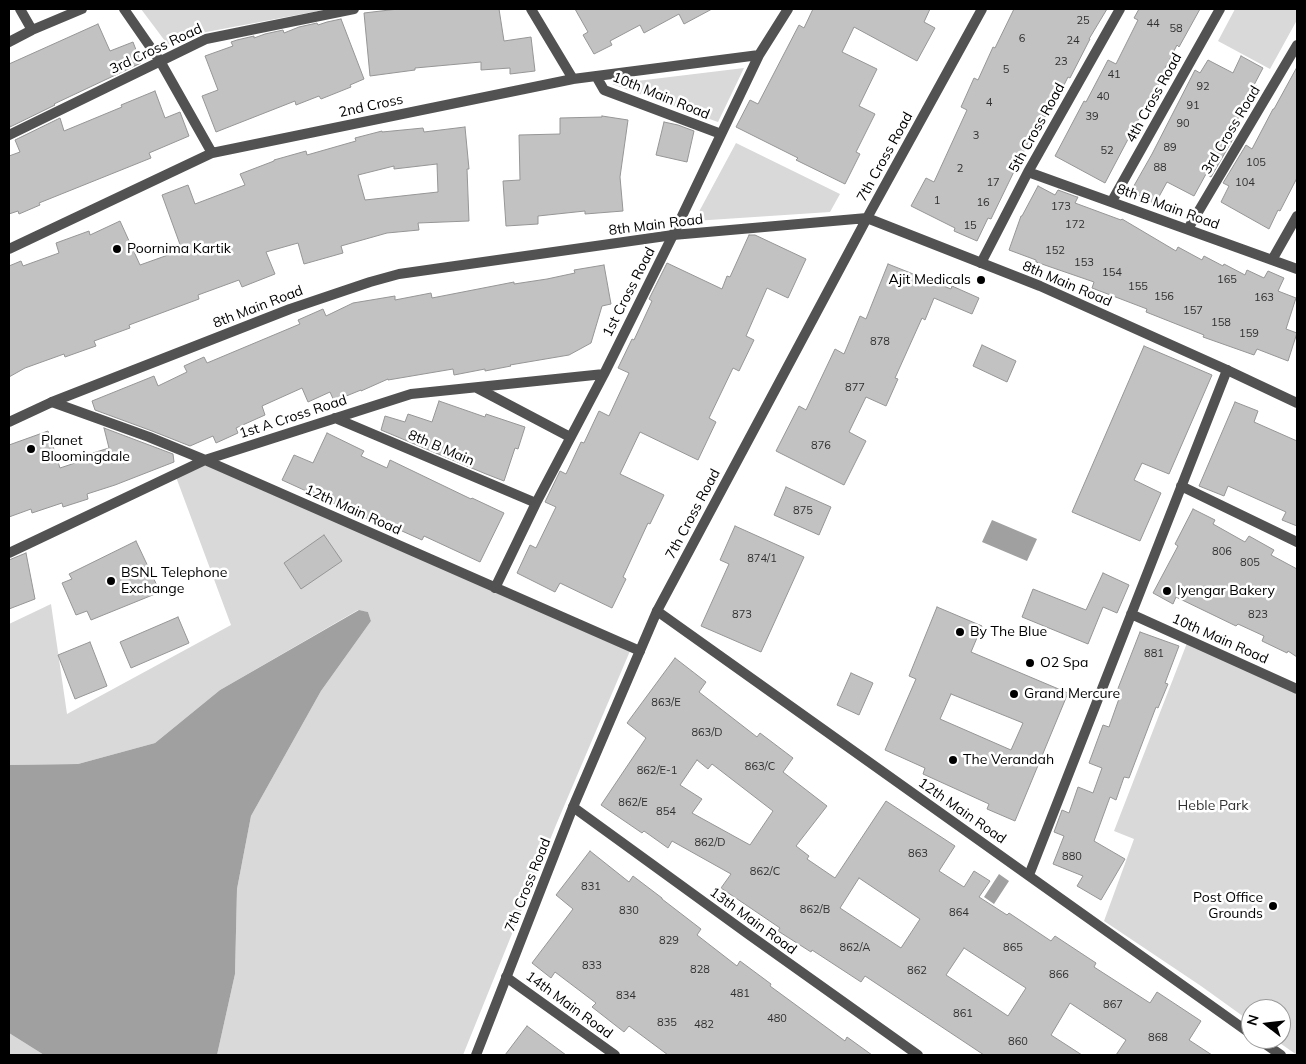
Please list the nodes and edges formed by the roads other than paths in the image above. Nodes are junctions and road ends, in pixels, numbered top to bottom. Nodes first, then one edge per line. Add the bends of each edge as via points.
1 (20, 9) edge
2 (82, 9) edge
3 (124, 9) edge
4 (354, 9) edge
5 (531, 9) edge
6 (788, 9) edge
7 (982, 9) edge
8 (1120, 9) edge
9 (1220, 9) edge
10 (32, 30) junction
11 (9, 42) edge
12 (1297, 45) edge
13 (759, 55) junction
14 (160, 62) junction
15 (596, 76) junction
16 (573, 78) junction
17 (721, 134) junction
18 (9, 135) edge
19 (212, 153) junction
20 (1028, 172) junction
21 (1112, 202) junction
22 (1297, 216) edge
23 (867, 218) junction
24 (1188, 230) junction
25 (673, 235) junction
26 (9, 249) edge
27 (1272, 260) junction
28 (981, 263) junction
29 (1297, 269) edge
30 (1227, 370) junction
31 (604, 374) junction
32 (477, 388) junction
33 (52, 402) junction
34 (1297, 403) edge
35 (335, 418) junction
36 (9, 422) edge
37 (570, 438) junction
38 (205, 460) junction
39 (1181, 486) junction
40 (536, 503) junction
41 (1297, 542) edge
42 (9, 553) edge
43 (495, 588) junction
44 (657, 611) junction
45 (1131, 614) junction
46 (640, 650) junction
47 (1297, 689) edge
48 (573, 807) junction
49 (1029, 875) junction
50 (506, 977) junction
51 (1241, 1027) edge
52 (476, 1055) edge
53 (615, 1055) edge
54 (918, 1055) edge

1 - 10 street
2 - 10 street
3 - 14 street
4 - 14 street, 3rd Cross Road via 206,39
5 - 16 street
6 - 13 street, 1st Cross Road
7 - 23 street, 7th Cross Road
8 - 20 street, 5th Cross Road
9 - 21 street, 4th Cross Road
10 - 11 street
12 - 24 street, 3rd Cross Road
13 - 15 street, 2nd Cross
13 - 17 street, 1st Cross Road
14 - 18 street, 3rd Cross Road
14 - 19 street
15 - 16 street, 2nd Cross
15 - 17 street, 10th Main Road via 604,90
16 - 19 street, 2nd Cross
17 - 25 street, 1st Cross Road
19 - 26 street, 2nd Cross
20 - 21 street, 8th B Main Road
20 - 28 street, 5th Cross Road
21 - 24 street, 8th B Main Road
22 - 27 street
23 - 25 street, 8th Main Road
23 - 28 street, 8th Main Road
23 - 44 street, 7th Cross Road
24 - 27 street, 8th B Main Road
25 - 31 street, 1st Cross Road
25 - 33 street, 8th Main Road via 399,274 290,309
27 - 29 street, 8th B Main Road
28 - 30 street, 8th Main Road
30 - 34 street, 8th Main Road
30 - 39 street
31 - 32 street, 1st A Cross Road
31 - 37 street, 1st Cross Road
32 - 35 street, 1st A Cross Road via 411,394
32 - 37 street
33 - 36 street, 8th Main Road
33 - 38 street, 12th Main Road
35 - 38 street, 1st A Cross Road
35 - 40 street, 8th B Main
37 - 40 street, 1st Cross Road
38 - 42 street, 1st A Cross Road
38 - 43 street, 12th Main Road
39 - 41 street
39 - 45 street
40 - 43 street, 1st Cross Road
43 - 46 street, 12th Main Road
44 - 46 street, 7th Cross Road
44 - 49 street, 12th Main Road
45 - 47 street, 10th Main Road
45 - 49 street
46 - 48 street, 7th Cross Road
48 - 50 street, 7th Cross Road
48 - 54 street, 13th Main Road
49 - 51 street, 12th Main Road
50 - 52 street, 7th Cross Road
50 - 53 street, 14th Main Road

